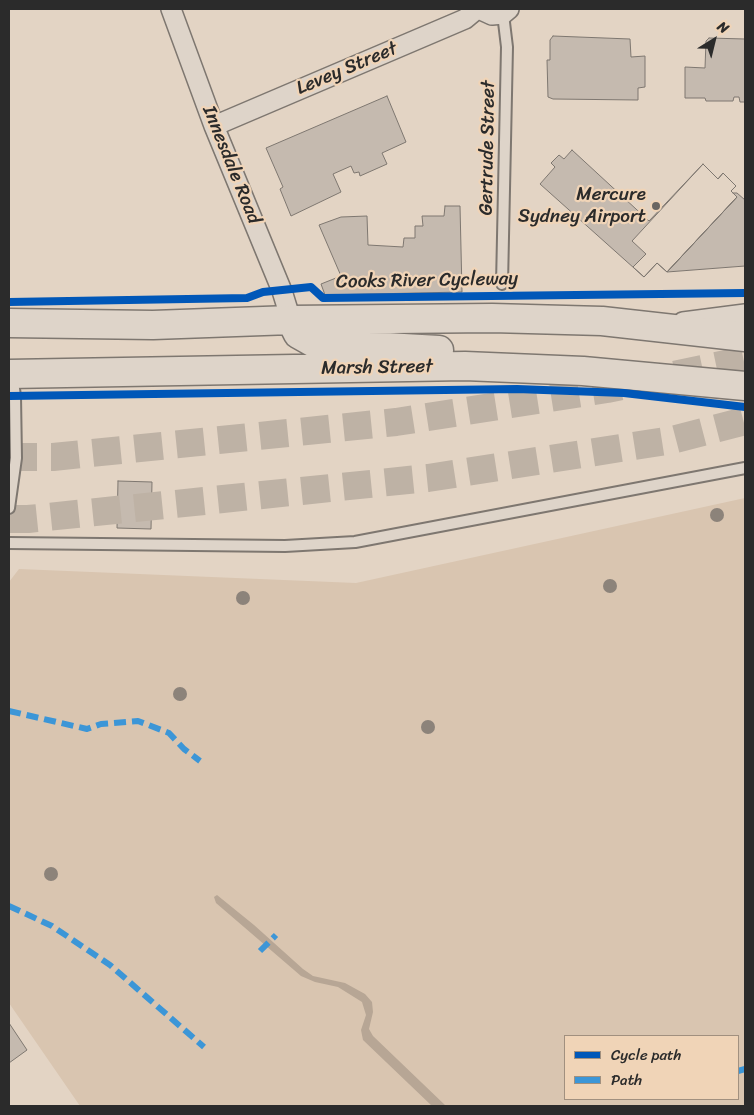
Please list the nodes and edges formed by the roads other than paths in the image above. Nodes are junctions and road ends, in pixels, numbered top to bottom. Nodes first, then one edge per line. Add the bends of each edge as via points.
1 (171, 9) edge
2 (478, 9) edge
3 (506, 11) edge
4 (214, 126) junction
5 (502, 284) dead end
6 (745, 314) edge
7 (291, 320) junction
8 (9, 323) edge
9 (654, 326) junction
10 (745, 337) edge
11 (583, 371) junction
12 (10, 374) edge
13 (745, 386) edge
14 (745, 468) edge
15 (9, 508) edge
16 (9, 543) edge

1 - 4 street, Innesdale Road
2 - 3 street via 492,15
2 - 4 street, Levey Street via 465,19
3 - 5 lane, Gertrude Street
4 - 7 street, Innesdale Road
6 - 9 street
7 - 8 main road via 153,325
7 - 9 main road via 500,318
7 - 11 main road via 298,334 314,343 516,356
9 - 10 main road
11 - 12 main road, Marsh Street via 464,366
11 - 13 main road, Marsh Street
12 - 15 lane via 15,396 16,458
14 - 16 lane via 355,542 285,546

